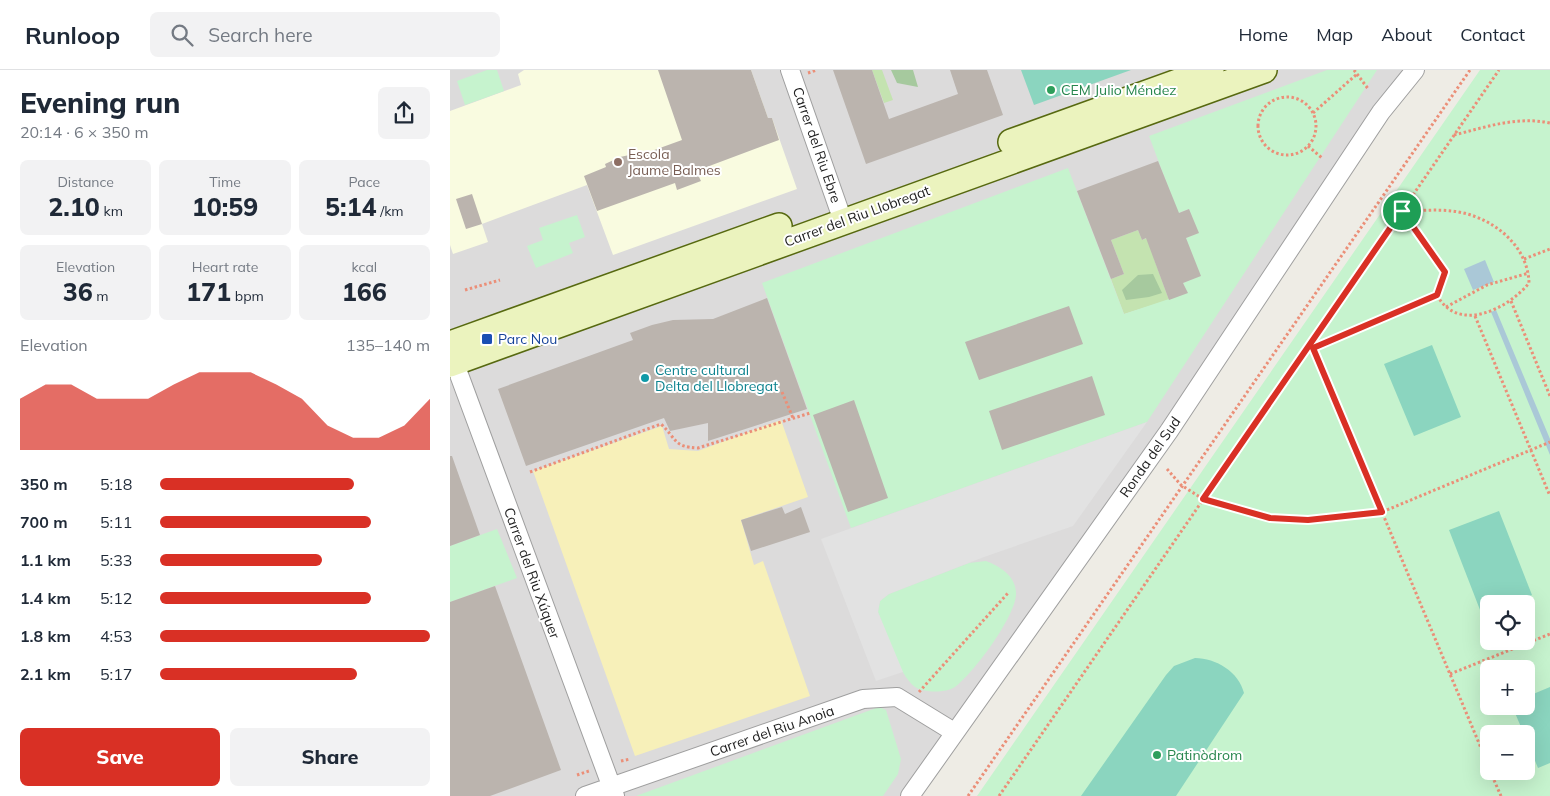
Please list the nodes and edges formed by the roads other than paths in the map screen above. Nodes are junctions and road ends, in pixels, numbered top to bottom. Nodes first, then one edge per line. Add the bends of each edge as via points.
1 (790, 70) edge
2 (1211, 70) edge
3 (1400, 70) edge
4 (1415, 70) edge
5 (1268, 81) edge
6 (1380, 112) junction
7 (840, 213) junction
8 (451, 355) edge
9 (954, 732) junction
10 (613, 791) edge
11 (585, 796) edge
12 (910, 796) edge

1 - 7 street, Carrer del Riu Ebre
2 - 7 street, Carrer del Riu Llobregat
3 - 6 street, Ronda del Sud
4 - 6 street, Ronda del Sud
5 - 7 street, Carrer del Riu Llobregat
6 - 9 street, Ronda del Sud via 1169,431
7 - 8 street, Carrer del Riu Llobregat
8 - 10 street, Carrer del Riu Xúquer
9 - 10 street, Carrer del Riu Anoia via 897,698 864,699
9 - 12 street, Ronda del Sud
10 - 11 street, Carrer del Riu Anoia

